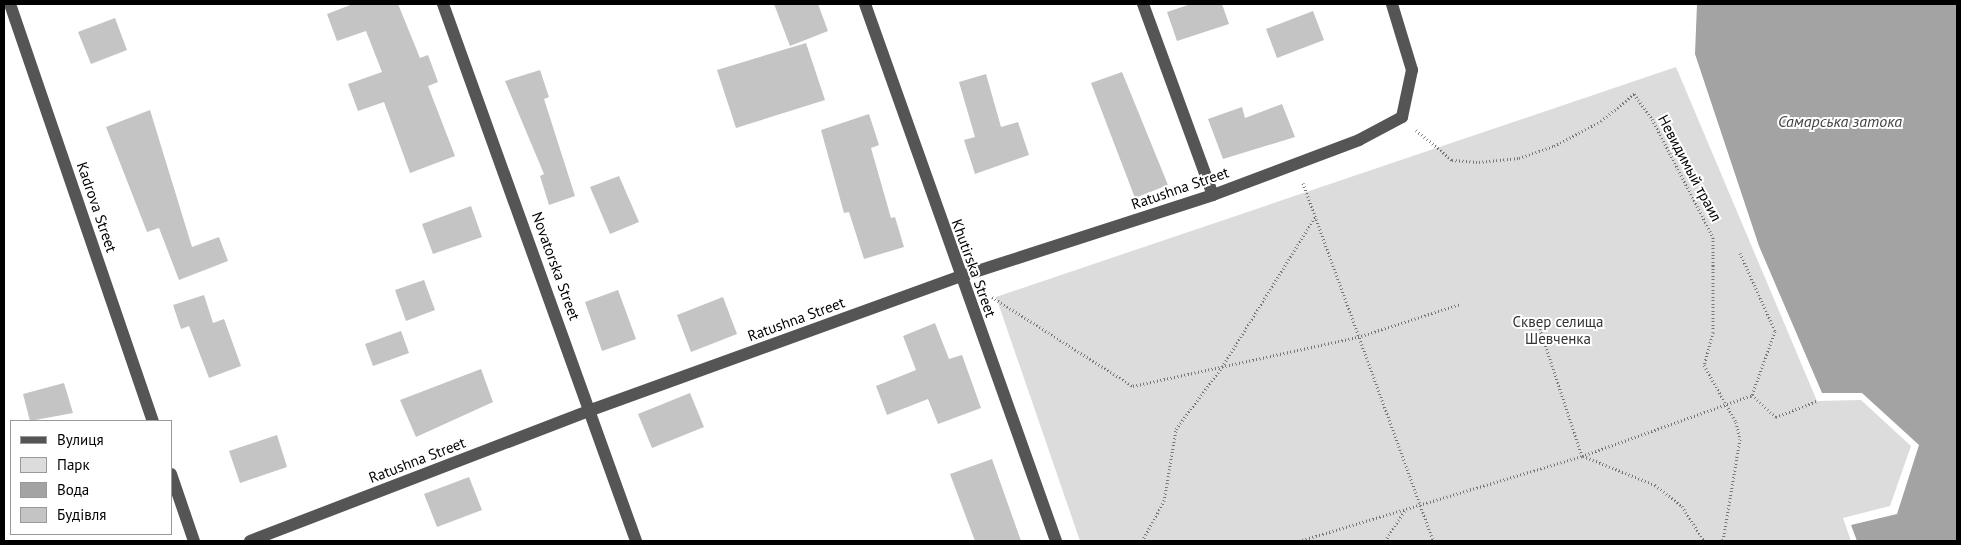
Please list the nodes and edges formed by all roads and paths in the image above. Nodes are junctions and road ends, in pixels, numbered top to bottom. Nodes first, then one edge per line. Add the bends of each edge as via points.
1 (10, 4) edge
2 (443, 4) edge
3 (865, 4) edge
4 (1143, 4) edge
5 (1392, 4) edge
6 (1402, 118) junction
7 (1296, 164) junction
8 (1212, 195) junction
9 (1315, 217) junction
10 (1740, 253) dead end
11 (959, 277) junction
12 (1460, 304) dead end
13 (1536, 317) dead end
14 (1358, 337) junction
15 (1222, 367) junction
16 (1752, 395) junction
17 (1817, 401) dead end
18 (1723, 405) junction
19 (591, 410) junction
20 (153, 420) edge
21 (1582, 456) junction
22 (172, 477) edge
23 (1419, 505) junction
24 (1406, 509) junction
25 (194, 541) edge
26 (250, 541) edge
27 (636, 541) edge
28 (1056, 541) edge
29 (1142, 541) edge
30 (1299, 541) edge
31 (1385, 541) edge
32 (1433, 541) edge
33 (1704, 541) edge
34 (1724, 541) edge

1 - 20 street, Kadrova Street
2 - 19 street, Novatorska Street
3 - 11 street, Khutirska Street
4 - 8 street
5 - 6 street via 1412,70
6 - 7 street, Ratushna Street via 1359,140
6 - 18 path, Невидимый траил via 1452,160 1479,162 1518,158 1554,146 1601,121 1634,94 1652,119 1713,237 1713,332 1704,366
7 - 8 street, Ratushna Street
7 - 9 path
8 - 11 street, Ratushna Street
9 - 14 path
9 - 15 path
10 - 16 path via 1775,332
11 - 15 path via 1133,386
11 - 19 street, Ratushna Street
11 - 28 street, Khutirska Street
12 - 14 path
13 - 21 path
14 - 15 path
14 - 23 path
15 - 29 path via 1176,429 1164,501
16 - 17 path via 1776,417
16 - 18 path
18 - 21 path
18 - 34 path, Невидимый траил via 1736,422 1740,439
19 - 26 street, Ratushna Street
19 - 27 street, Novatorska Street
21 - 23 path
21 - 33 path via 1655,485 1682,506
22 - 25 street
23 - 24 path
23 - 32 path
24 - 30 path
24 - 31 path

